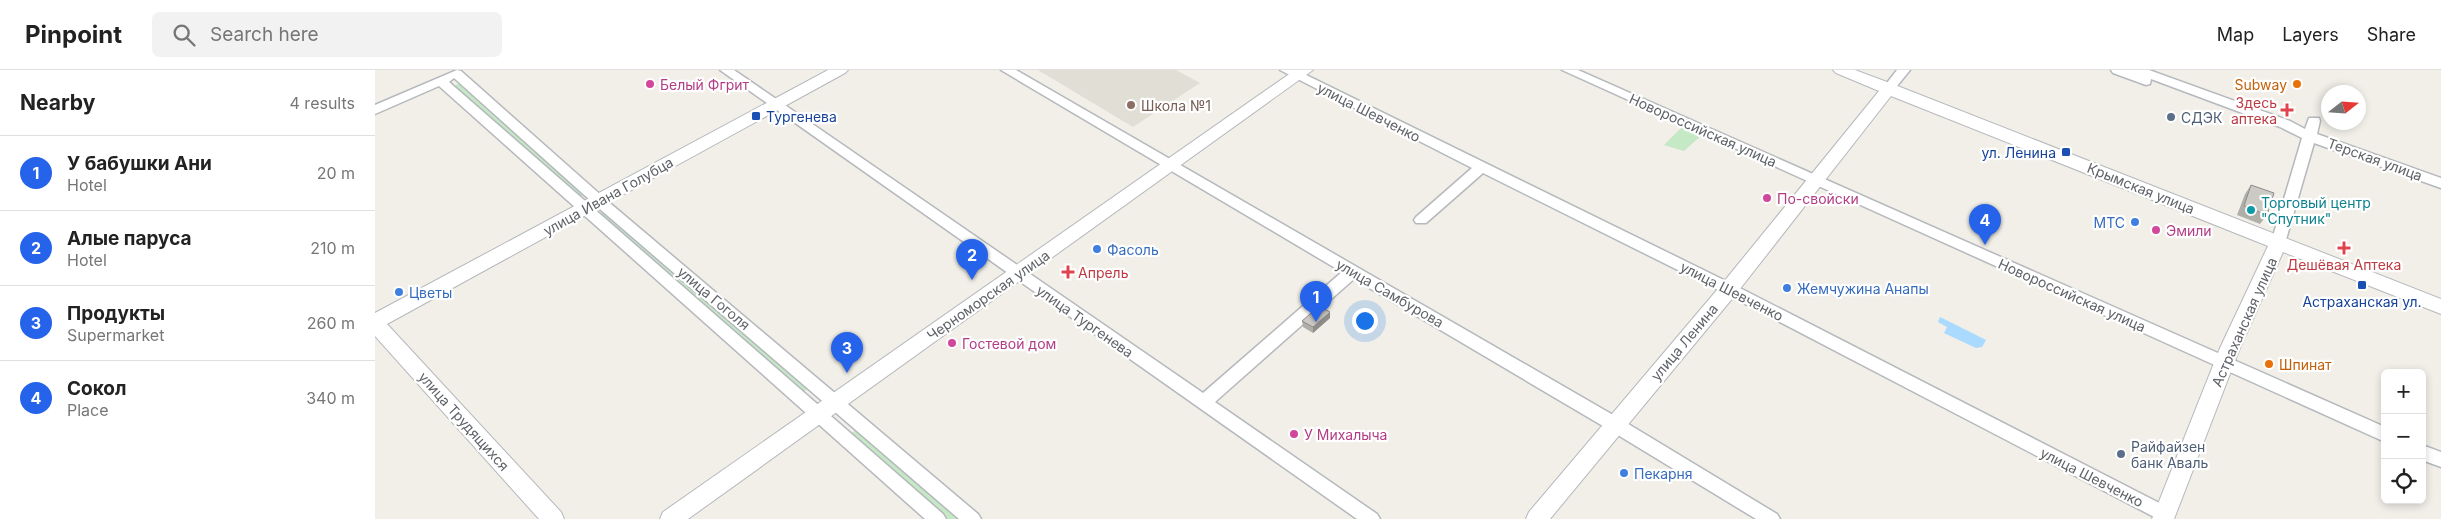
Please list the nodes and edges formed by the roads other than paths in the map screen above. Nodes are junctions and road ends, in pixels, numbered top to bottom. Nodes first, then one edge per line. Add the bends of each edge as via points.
1 (726, 70) edge
2 (840, 70) edge
3 (1007, 70) edge
4 (1568, 70) edge
5 (1841, 70) edge
6 (1904, 70) edge
7 (2117, 70) edge
8 (2137, 70) edge
9 (461, 72) edge
10 (1296, 72) edge
11 (440, 81) junction
12 (1889, 88) junction
13 (775, 105) junction
14 (375, 110) edge
15 (2314, 121) dead end
16 (2308, 136) junction
17 (1170, 165) junction
18 (1481, 168) junction
19 (1815, 180) junction
20 (2441, 183) edge
21 (592, 205) junction
22 (1421, 220) dead end
23 (2278, 243) junction
24 (1352, 272) junction
25 (1018, 274) junction
26 (1729, 289) junction
27 (2441, 307) edge
28 (375, 322) edge
29 (2224, 363) junction
30 (837, 402) junction
31 (1203, 403) junction
32 (817, 416) junction
33 (1614, 424) junction
34 (2381, 433) edge
35 (2426, 454) edge
36 (2441, 460) edge
37 (2167, 517) edge
38 (553, 519) edge
39 (671, 519) edge
40 (937, 519) edge
41 (972, 519) edge
42 (1371, 519) edge
43 (1537, 519) edge
44 (1771, 519) edge

1 - 13 street, улица Тургенева
2 - 13 street, улица Ивана Голубца
3 - 17 street, улица Самбурова
4 - 19 street, Новороссийская улица
5 - 12 street, Крымская улица
6 - 12 street, улица Ленина
7 - 16 street, Терская улица via 2283,131
8 - 16 street, Терская улица via 2285,124
9 - 11 street
9 - 21 street, улица Гоголя
10 - 17 street, Черноморская улица
10 - 18 street, улица Шевченко
11 - 14 street
11 - 21 street, улица Гоголя
12 - 19 street, улица Ленина
12 - 23 street, Крымская улица
13 - 21 street, улица Ивана Голубца
13 - 25 street, улица Тургенева
15 - 16 street, Астраханская улица
16 - 20 street, Терская улица
16 - 23 street, Астраханская улица
17 - 24 street, улица Самбурова
17 - 25 street, Черноморская улица
18 - 22 street
18 - 26 street, улица Шевченко
19 - 26 street, улица Ленина
19 - 29 street, Новороссийская улица
21 - 28 street, улица Ивана Голубца
21 - 30 street, улица Гоголя
21 - 32 street, улица Гоголя
23 - 27 street, Крымская улица
23 - 29 street, Астраханская улица
24 - 31 street
24 - 33 street, улица Самбурова
25 - 30 street, Черноморская улица
25 - 31 street, улица Тургенева
26 - 33 street, улица Ленина
26 - 37 street, улица Шевченко
28 - 38 street, улица Трудящихся
29 - 34 street, Новороссийская улица
29 - 37 street, Астраханская улица
30 - 32 street, Черноморская улица
30 - 41 street, улица Гоголя
31 - 42 street, улица Тургенева
32 - 39 street, Черноморская улица
32 - 40 street, улица Гоголя
33 - 43 street, улица Ленина
33 - 44 street, улица Самбурова
35 - 36 street

